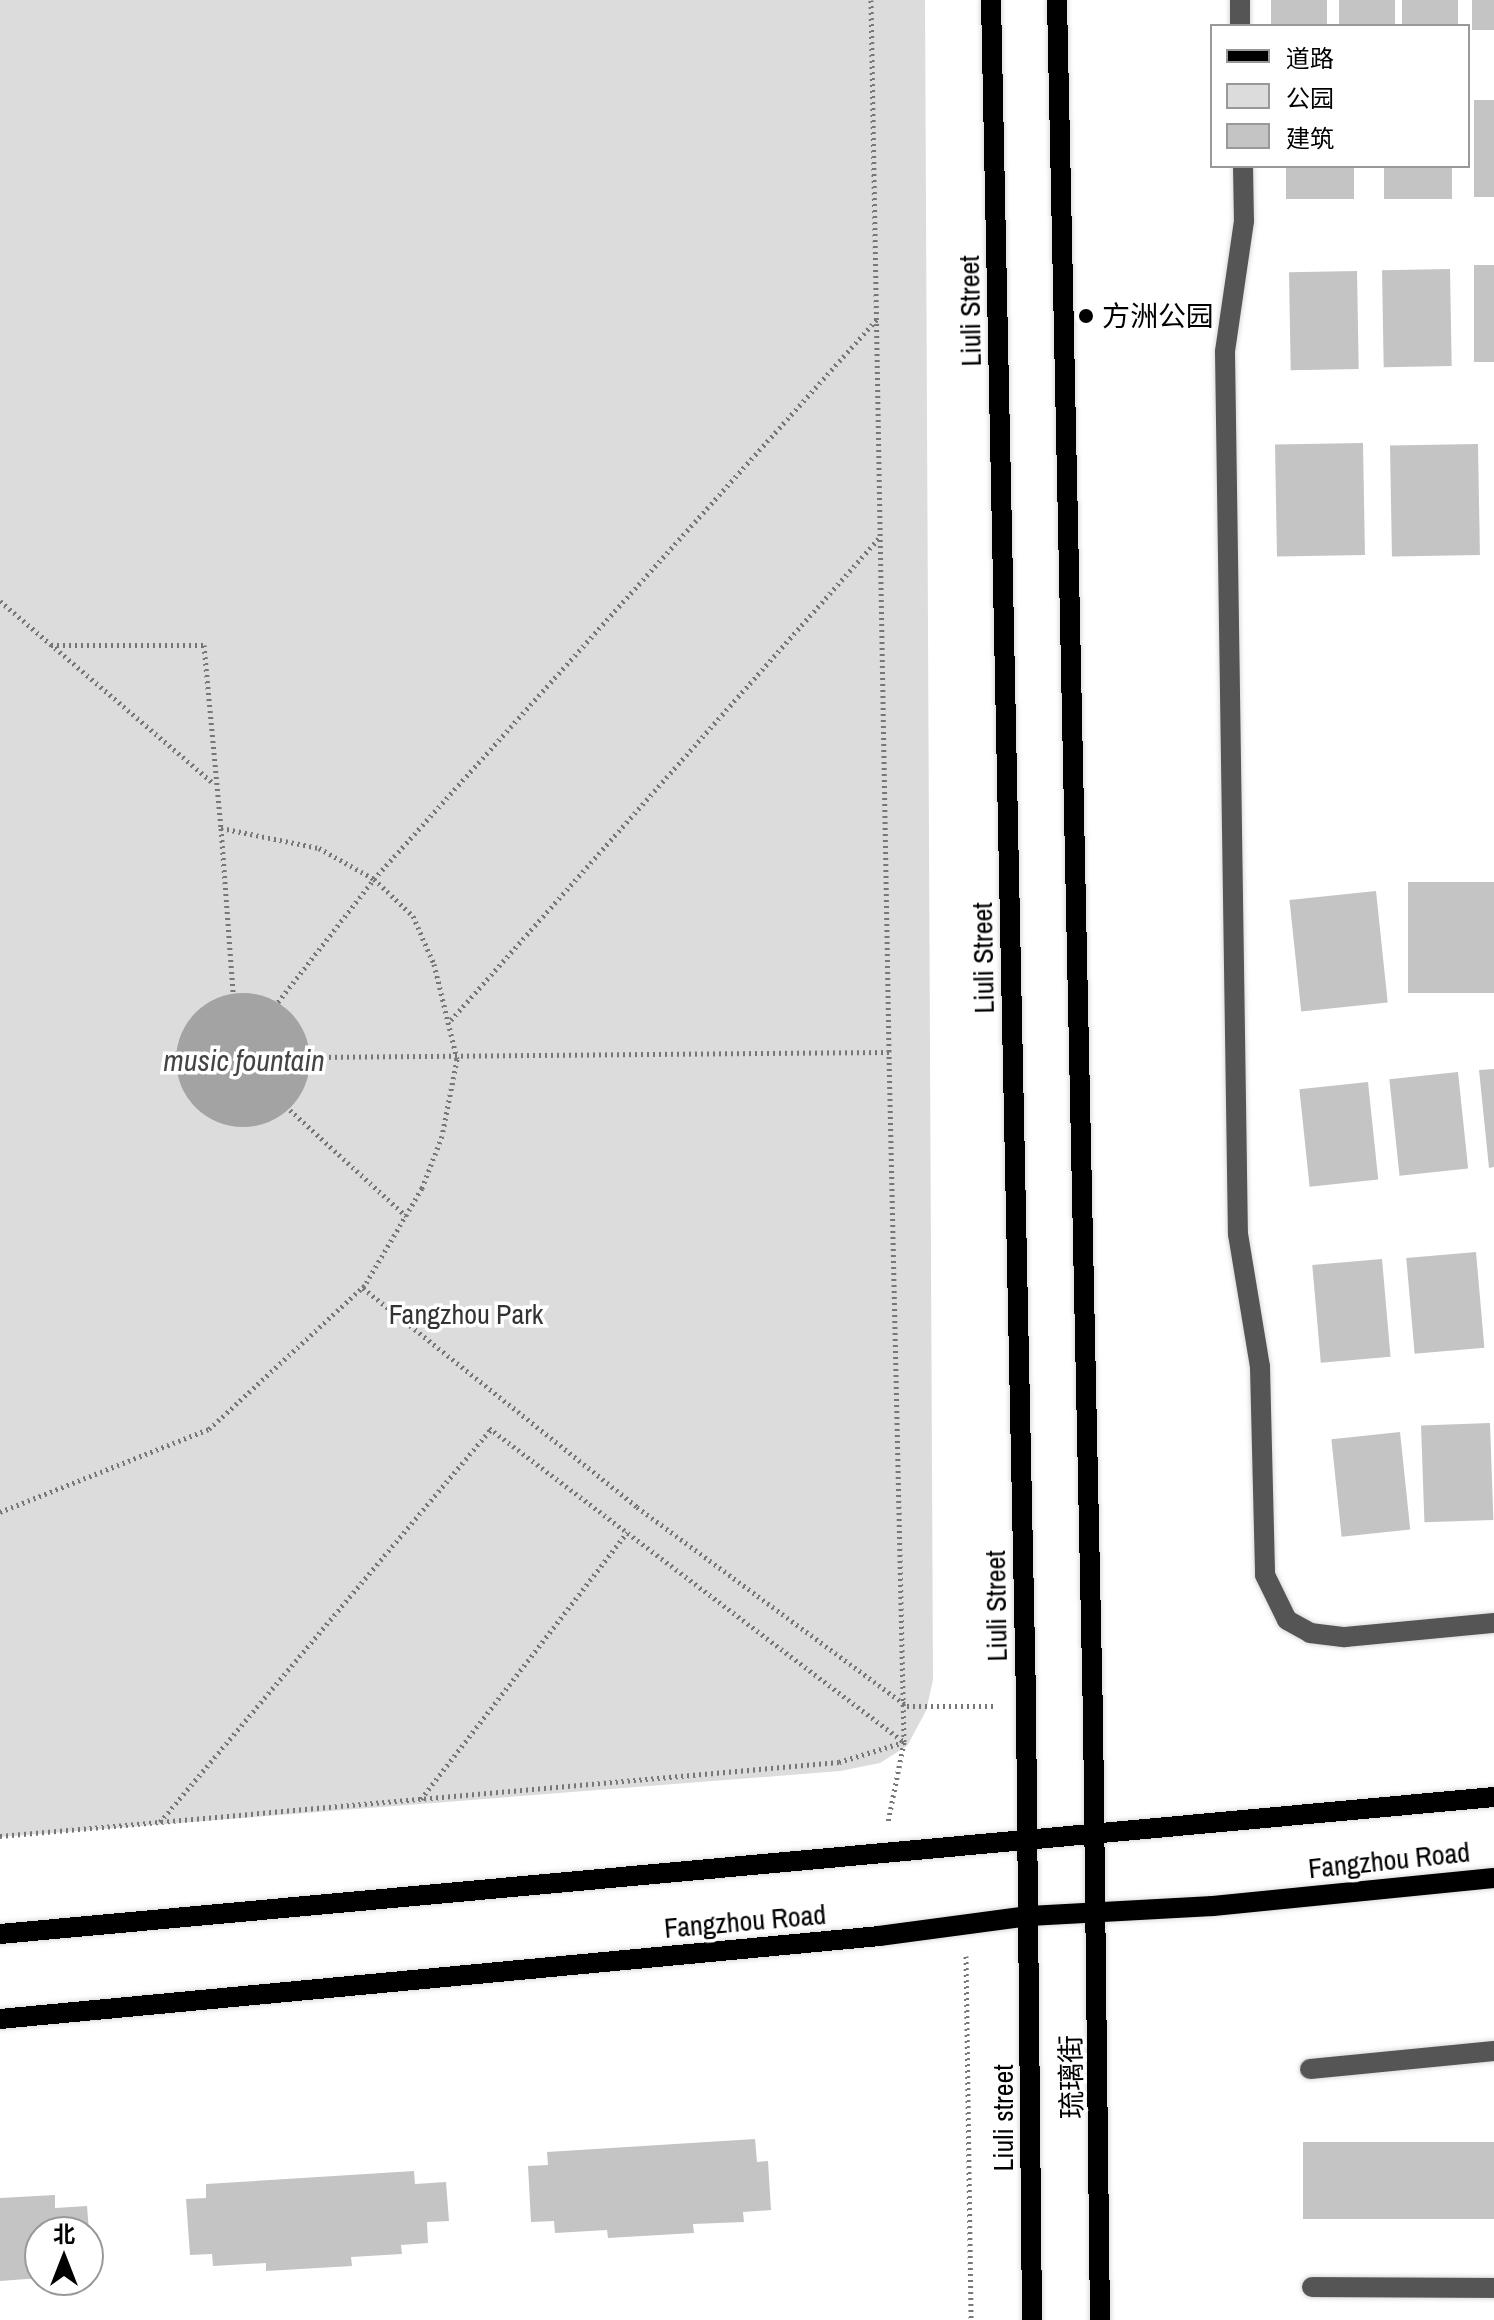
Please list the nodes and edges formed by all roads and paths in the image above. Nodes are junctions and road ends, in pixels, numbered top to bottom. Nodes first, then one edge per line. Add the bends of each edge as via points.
1 (871, 0) edge
2 (991, 0) edge
3 (1057, 0) edge
4 (1240, 0) edge
5 (1240, 24) edge
6 (1243, 168) edge
7 (880, 316) junction
8 (881, 536) junction
9 (0, 601) edge
10 (51, 645) junction
11 (214, 784) junction
12 (221, 828) junction
13 (374, 879) junction
14 (233, 993) dead end
15 (278, 1002) dead end
16 (451, 1020) junction
17 (889, 1052) junction
18 (311, 1057) dead end
19 (457, 1059) junction
20 (290, 1110) dead end
21 (406, 1216) junction
22 (365, 1284) junction
23 (0, 1512) edge
24 (627, 1532) junction
25 (1494, 1623) edge
26 (907, 1706) junction
27 (1026, 1706) junction
28 (904, 1742) junction
29 (1494, 1797) edge
30 (420, 1800) junction
31 (160, 1823) junction
32 (1095, 1833) junction
33 (0, 1836) edge
34 (1028, 1841) junction
35 (882, 1854) junction
36 (1494, 1878) edge
37 (1095, 1911) junction
38 (1029, 1916) junction
39 (965, 1927) junction
40 (0, 1934) edge
41 (0, 2019) edge
42 (1494, 2051) edge
43 (1310, 2069) dead end
44 (1312, 2287) dead end
45 (1494, 2288) edge
46 (971, 2320) edge
47 (1032, 2320) edge
48 (1100, 2320) edge

1 - 7 path
2 - 27 main road, Liuli Street
3 - 32 main road
4 - 5 street
6 - 25 street via 1244,221 1225,352 1238,1234 1260,1367 1265,1575 1287,1620 1310,1633 1345,1637
7 - 8 path
7 - 13 path
8 - 16 path
8 - 17 path
9 - 10 path
10 - 11 path
10 - 11 path via 204,645
11 - 12 path
12 - 13 path via 319,848
12 - 14 path
13 - 15 path
13 - 16 path via 413,916
16 - 19 path
17 - 19 path
17 - 26 path
18 - 19 path
19 - 21 path via 442,1136
20 - 21 path
21 - 22 path
22 - 23 path via 209,1429 16,1510
22 - 26 path via 363,1288 637,1507
24 - 28 path
24 - 30 path
24 - 31 path via 490,1429
26 - 27 path
26 - 28 path
27 - 34 main road, Liuli Street
28 - 30 path via 839,1762
28 - 35 path
29 - 32 main road, Fangzhou Road
30 - 31 path
31 - 33 path
32 - 34 main road, Fangzhou Road
32 - 37 main road, 琉璃街
34 - 35 main road, Fangzhou Road
34 - 38 main road, Liuli Street
35 - 40 main road, Fangzhou Road
36 - 37 main road, Fangzhou Road via 1213,1906
37 - 38 main road, Fangzhou Road
37 - 48 main road, 琉璃街
38 - 39 main road, Fangzhou Road
38 - 47 main road, Liuli street
39 - 41 main road, Fangzhou Road
39 - 46 path
42 - 43 street
44 - 45 street

